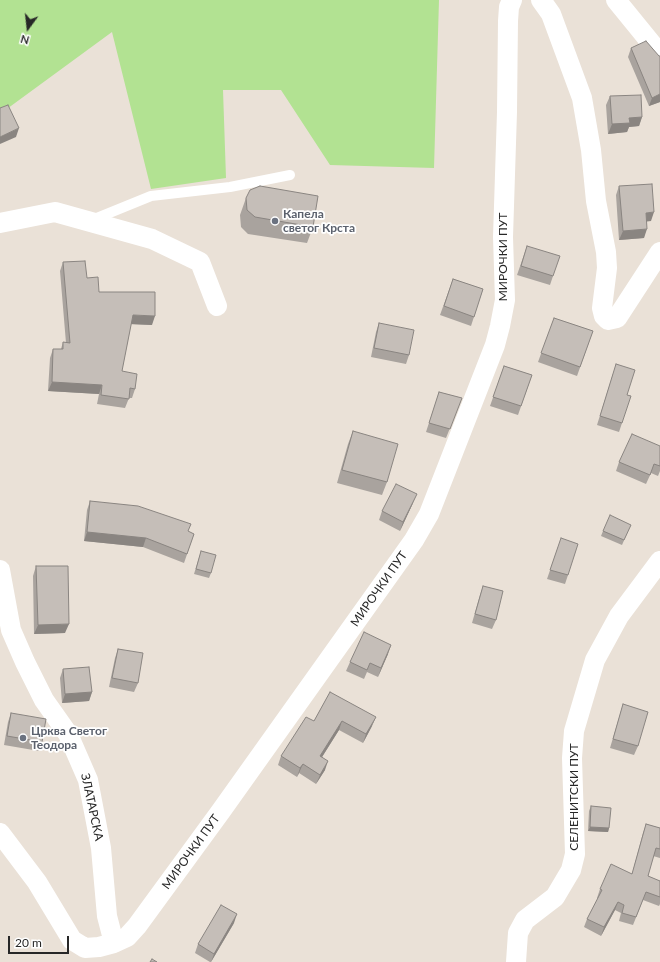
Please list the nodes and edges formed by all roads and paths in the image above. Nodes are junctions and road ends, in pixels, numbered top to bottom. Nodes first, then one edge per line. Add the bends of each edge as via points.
1 (512, 0) edge
2 (541, 0) edge
3 (616, 0) edge
4 (660, 54) edge
5 (290, 175) dead end
6 (89, 221) junction
7 (0, 223) edge
8 (660, 252) edge
9 (217, 306) dead end
10 (660, 560) edge
11 (0, 570) edge
12 (0, 833) edge
13 (114, 943) junction
14 (516, 962) edge

1 - 13 street, МИРОЧКИ ПУТ via 508,21 502,236 505,300 495,345 429,514 414,540 146,914 127,937
2 - 8 street via 551,14 582,98 596,201 606,252 607,268 602,300 604,316 608,320 613,320 620,313
3 - 4 street
5 - 6 lane via 230,187 152,196
6 - 7 street via 54,212
6 - 9 street via 152,239 200,262
10 - 14 street, СЕЛЕНИТСКИ ПУТ via 619,616 595,660 574,731 572,758 575,854 556,898 525,920 518,934
11 - 13 street, ЗЛАТАРСКА via 11,630 24,662 44,700 68,734 88,780 101,848 107,916
12 - 13 street, МИРОЧКИ ПУТ via 37,882 72,940 85,948

